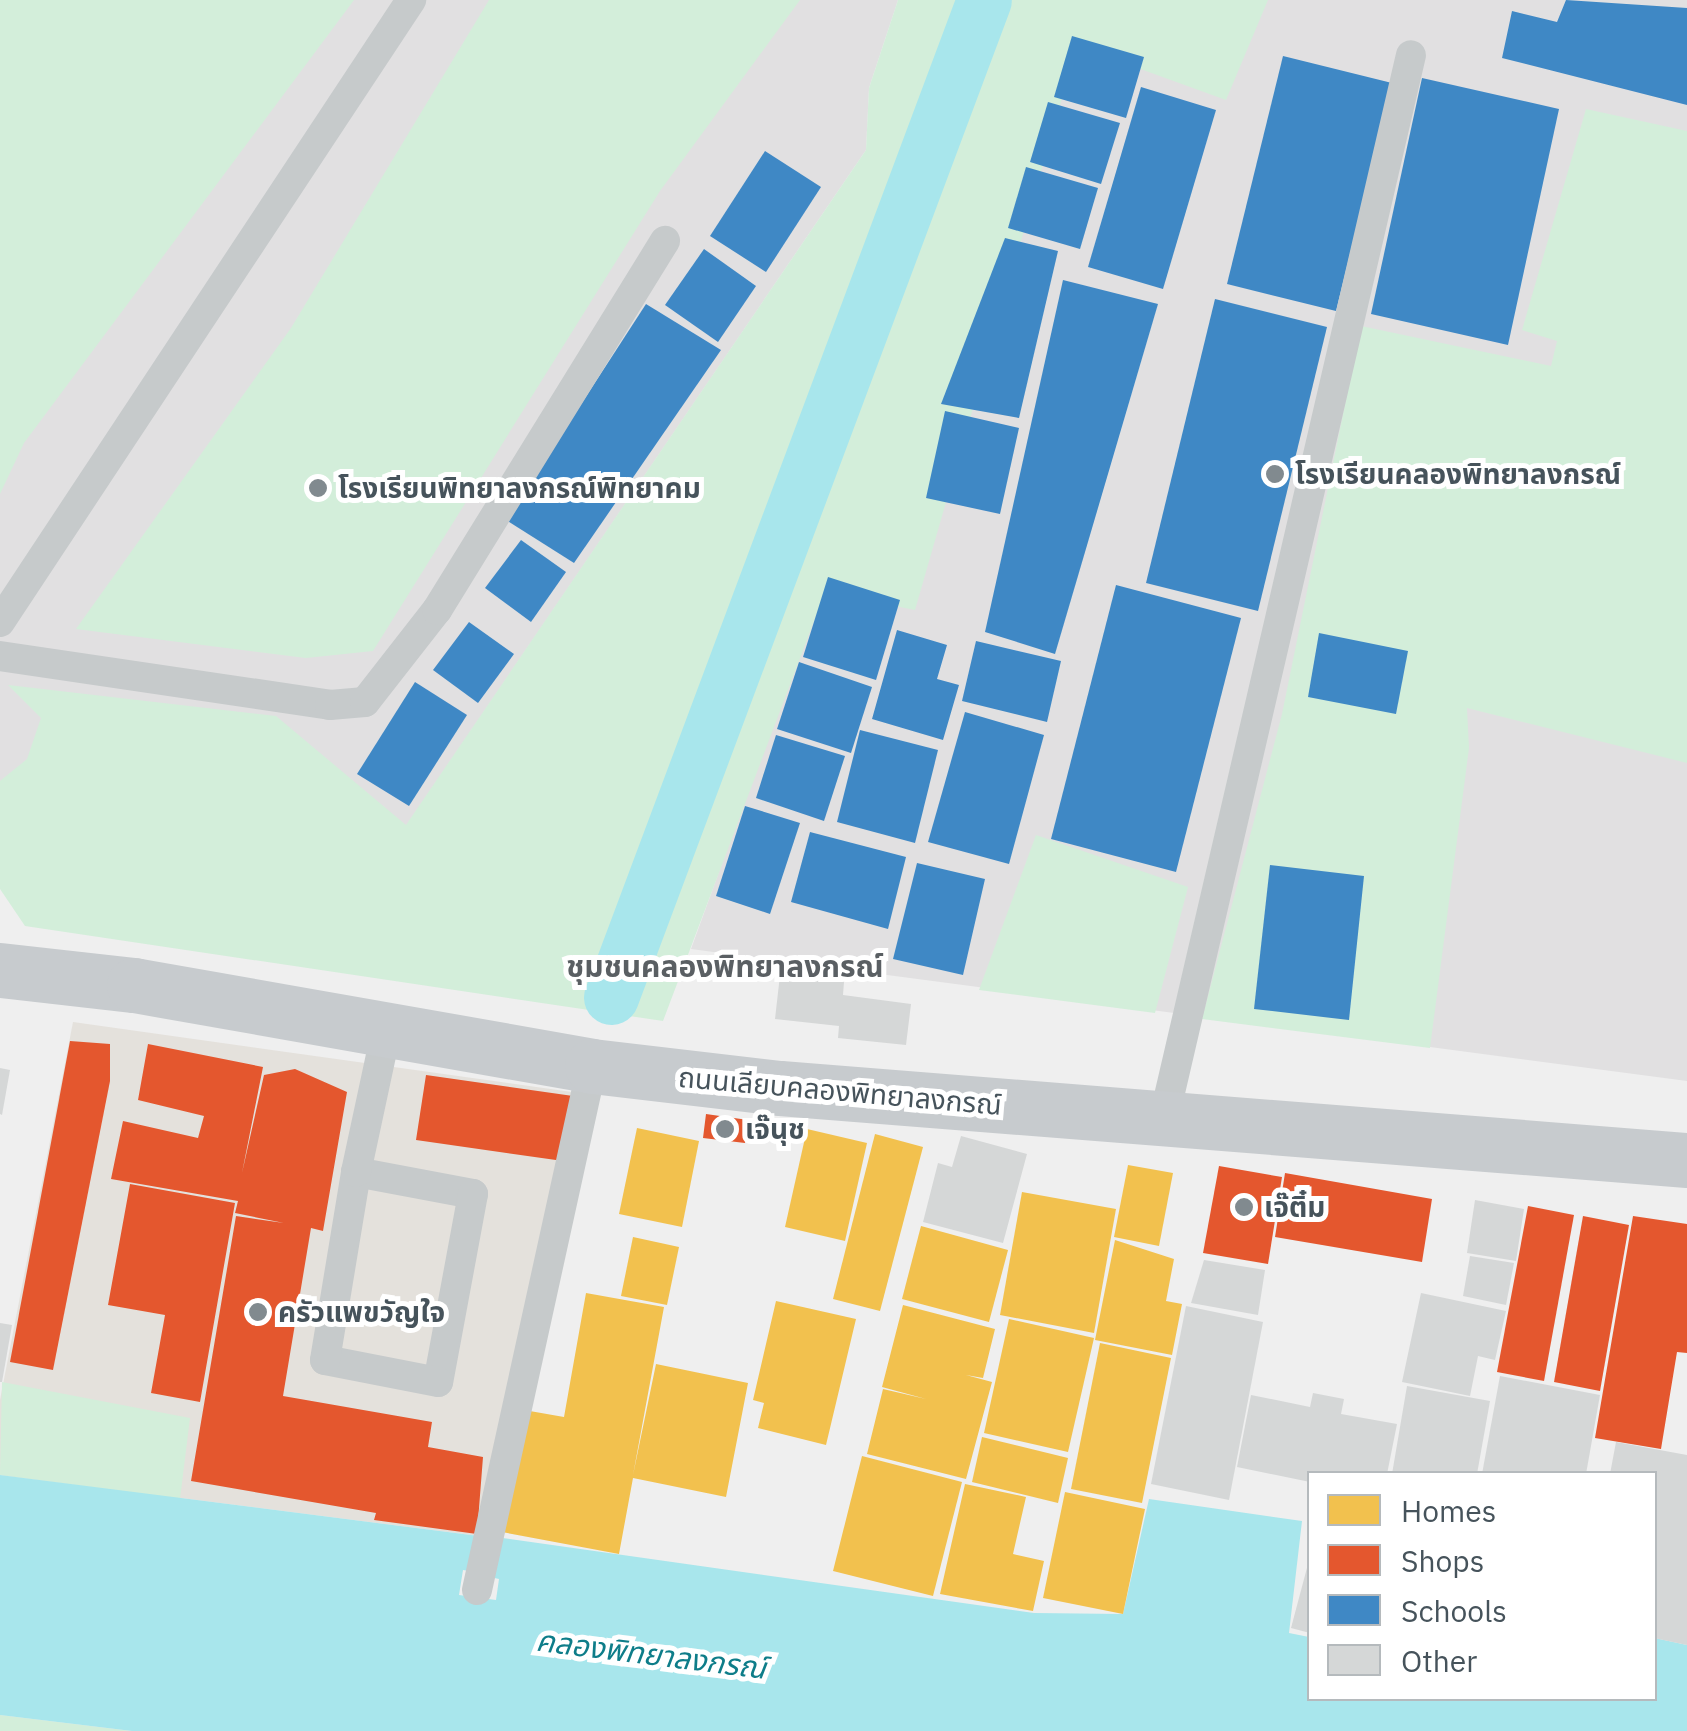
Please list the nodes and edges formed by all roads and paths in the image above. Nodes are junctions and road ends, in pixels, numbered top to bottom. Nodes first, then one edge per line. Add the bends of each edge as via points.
1 (411, 0) edge
2 (1411, 55) dead end
3 (665, 241) dead end
4 (0, 622) edge
5 (0, 656) edge
6 (0, 970) edge
7 (388, 1027) junction
8 (592, 1066) junction
9 (1164, 1118) junction
10 (1687, 1160) edge
11 (356, 1172) junction
12 (477, 1590) dead end

1 - 4 lane
2 - 9 lane
3 - 5 lane via 437,610 365,702 330,705
6 - 7 main road, ถนนเลียบคลองพิทยาลงกรณ์
7 - 8 main road, ถนนเลียบคลองพิทยาลงกรณ์
7 - 11 lane
8 - 9 main road, ถนนเลียบคลองพิทยาลงกรณ์
8 - 12 lane
9 - 10 main road, ถนนเลียบคลองพิทยาลงกรณ์
11 - 11 lane via 324,1360 438,1382 473,1194

